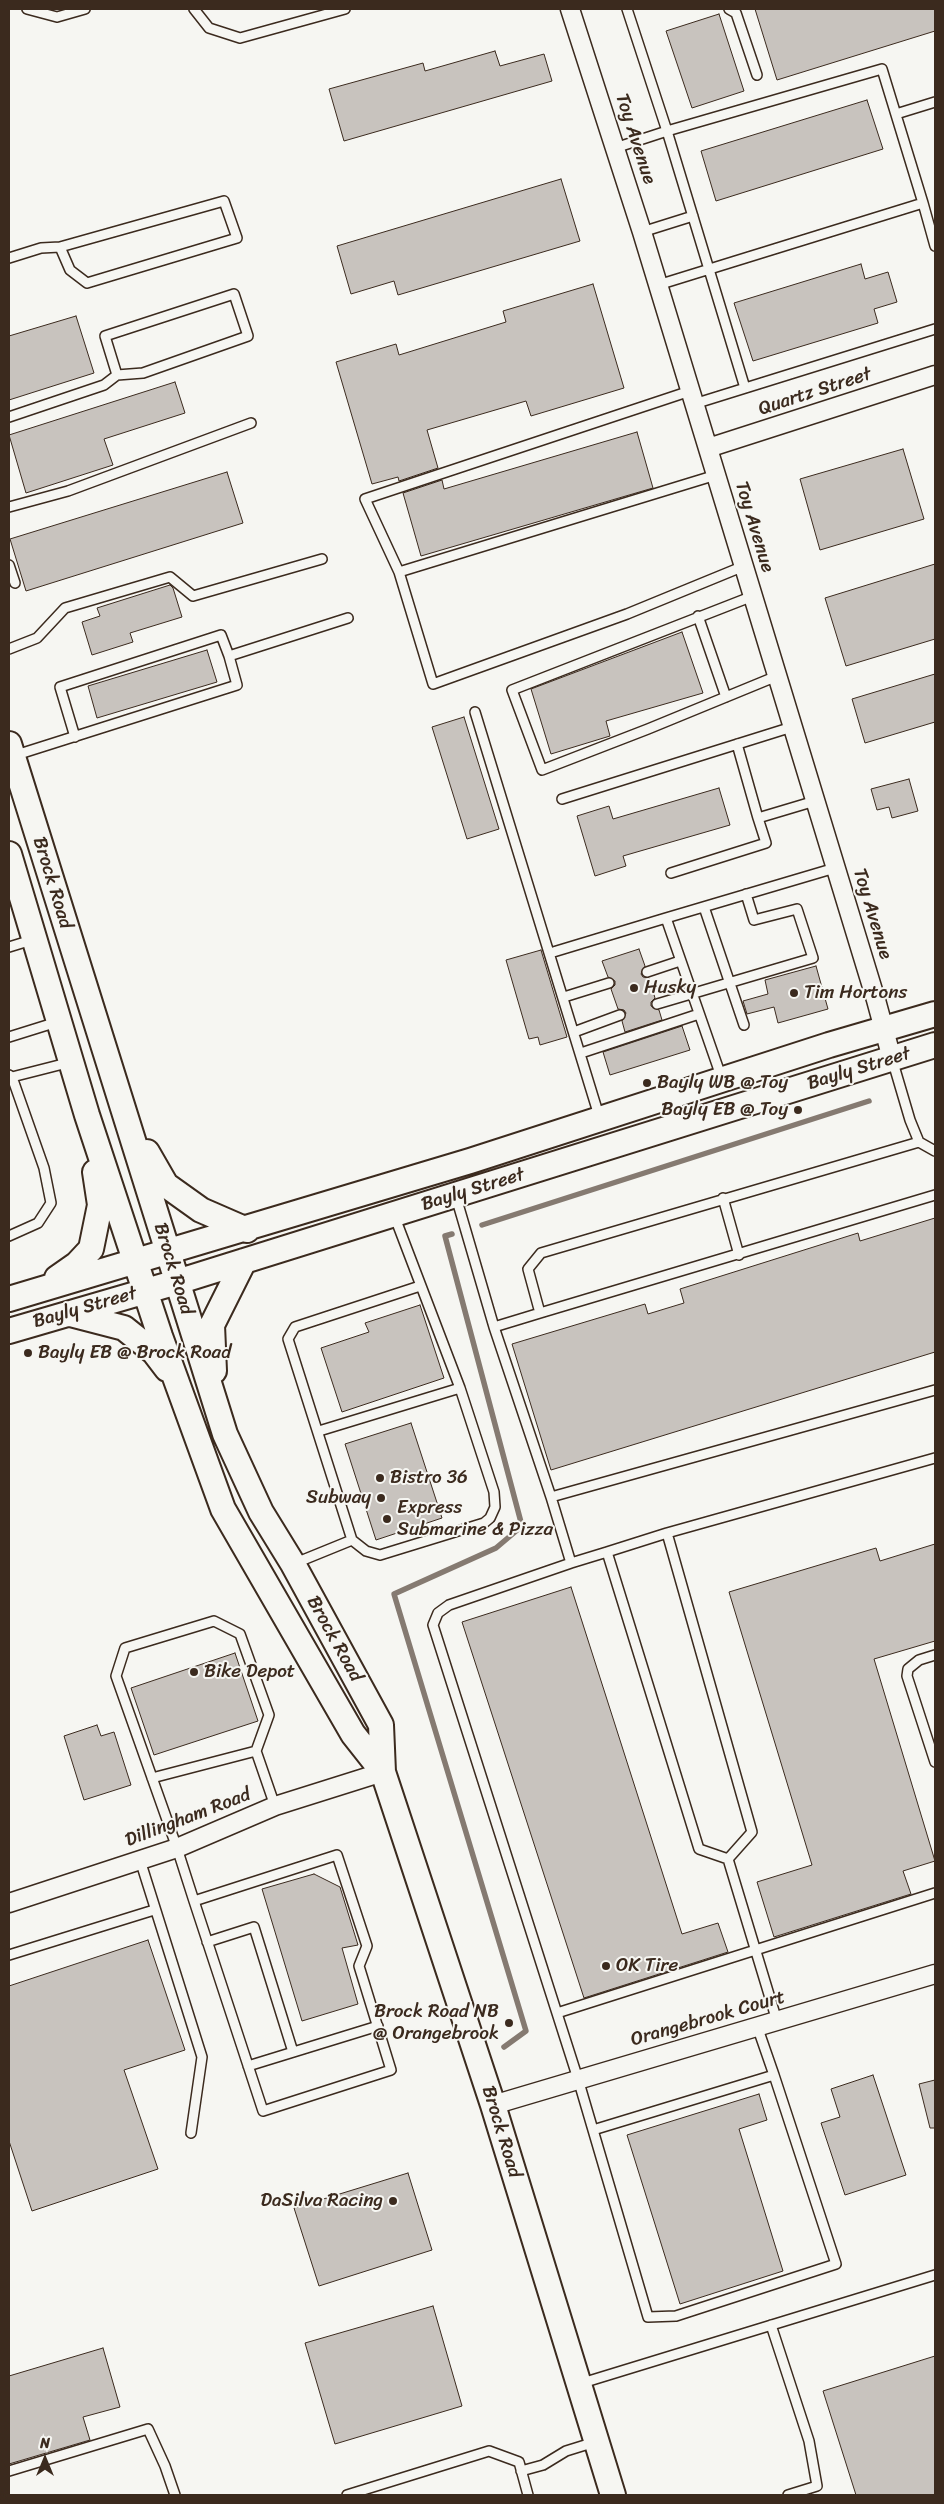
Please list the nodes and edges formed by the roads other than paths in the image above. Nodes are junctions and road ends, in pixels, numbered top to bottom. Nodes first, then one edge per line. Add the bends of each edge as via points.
1 (27, 9) edge
2 (85, 9) edge
3 (194, 9) edge
4 (345, 9) edge
5 (570, 9) edge
6 (627, 9) edge
7 (729, 9) edge
8 (757, 75) dead end
9 (935, 102) edge
10 (896, 114) junction
11 (667, 131) junction
12 (615, 148) junction
13 (923, 203) junction
14 (693, 216) junction
15 (642, 232) junction
16 (935, 246) edge
17 (60, 247) junction
18 (9, 258) edge
19 (710, 269) junction
20 (658, 286) junction
21 (935, 329) edge
22 (117, 375) junction
23 (935, 376) edge
24 (745, 388) junction
25 (692, 397) junction
26 (9, 417) edge
27 (251, 423) dead end
28 (708, 448) junction
29 (716, 475) junction
30 (9, 507) edge
31 (322, 559) dead end
32 (9, 565) edge
33 (744, 566) junction
34 (400, 572) junction
35 (15, 583) dead end
36 (752, 596) junction
37 (698, 616) junction
38 (348, 618) dead end
39 (9, 648) edge
40 (229, 656) junction
41 (777, 676) junction
42 (726, 697) junction
43 (476, 712) dead end
44 (792, 727) junction
45 (75, 737) junction
46 (738, 744) junction
47 (11, 750) edge
48 (562, 799) dead end
49 (815, 801) junction
50 (758, 818) junction
51 (9, 854) edge
52 (835, 868) junction
53 (671, 873) dead end
54 (746, 894) junction
55 (704, 907) junction
56 (666, 918) junction
57 (36, 939) junction
58 (9, 947) edge
59 (550, 952) junction
60 (680, 960) junction
61 (647, 972) dead end
62 (730, 982) junction
63 (610, 983) dead end
64 (692, 992) junction
65 (564, 997) junction
66 (657, 1004) dead end
67 (699, 1014) junction
68 (935, 1014) edge
69 (620, 1016) dead end
70 (60, 1021) junction
71 (744, 1025) dead end
72 (884, 1028) junction
73 (574, 1032) junction
74 (9, 1037) edge
75 (935, 1045) edge
76 (581, 1053) junction
77 (892, 1058) junction
78 (72, 1062) junction
79 (10, 1076) edge
80 (722, 1079) junction
81 (123, 1112) junction
82 (87, 1115) junction
83 (600, 1119) junction
84 (919, 1142) junction
85 (935, 1151) edge
86 (455, 1195) junction
87 (935, 1195) edge
88 (723, 1198) junction
89 (394, 1215) junction
90 (247, 1230) junction
91 (9, 1236) edge
92 (168, 1253) junction
93 (739, 1254) junction
94 (136, 1261) junction
95 (244, 1261) junction
96 (177, 1282) junction
97 (420, 1286) junction
98 (42, 1288) junction
99 (145, 1291) junction
100 (9, 1299) edge
101 (68, 1313) junction
102 (540, 1313) junction
103 (494, 1327) junction
104 (9, 1331) edge
105 (176, 1383) junction
106 (460, 1388) junction
107 (935, 1390) edge
108 (319, 1431) junction
109 (226, 1434) junction
110 (935, 1458) edge
111 (551, 1497) junction
112 (667, 1534) junction
113 (352, 1540) junction
114 (607, 1552) junction
115 (293, 1564) junction
116 (571, 1564) junction
117 (935, 1655) edge
118 (256, 1750) junction
119 (935, 1762) edge
120 (383, 1772) junction
121 (152, 1778) junction
122 (275, 1806) junction
123 (177, 1848) junction
124 (728, 1859) junction
125 (140, 1860) junction
126 (935, 1893) edge
127 (194, 1900) junction
128 (9, 1903) edge
129 (154, 1910) junction
130 (208, 1942) junction
131 (756, 1951) junction
132 (9, 1954) edge
133 (935, 1974) edge
134 (557, 2013) junction
135 (776, 2021) junction
136 (378, 2026) junction
137 (757, 2026) junction
138 (293, 2052) junction
139 (248, 2066) junction
140 (774, 2076) junction
141 (578, 2079) junction
142 (493, 2104) junction
143 (593, 2130) junction
144 (191, 2133) dead end
145 (935, 2274) edge
146 (772, 2325) junction
147 (579, 2384) junction
148 (596, 2441) junction
149 (9, 2471) edge
150 (522, 2471) junction
151 (818, 2491) edge
152 (174, 2495) edge
153 (347, 2495) edge
154 (528, 2495) edge
155 (613, 2495) edge
156 (788, 2495) edge

1 - 2 lane via 57,17
3 - 4 lane via 209,28 240,38
5 - 12 street, Toy Avenue
6 - 11 lane
7 - 8 lane via 736,13
9 - 10 lane
10 - 11 lane via 882,69
10 - 13 lane
11 - 12 lane
11 - 14 lane
12 - 15 street, Toy Avenue
13 - 16 lane
13 - 19 lane
14 - 15 lane
14 - 19 lane
15 - 20 street, Toy Avenue
17 - 17 lane via 224,200 237,238 87,283 70,270
17 - 18 lane via 41,248
19 - 20 lane
19 - 24 lane
20 - 25 street, Toy Avenue
21 - 24 lane
22 - 22 lane via 143,373 248,336 234,294 105,336
22 - 26 lane via 104,385
23 - 28 street, Quartz Street
24 - 25 lane
25 - 28 street, Toy Avenue
25 - 34 lane via 365,499
27 - 30 lane via 68,491
28 - 29 street, Toy Avenue
29 - 33 street, Toy Avenue
29 - 34 lane
31 - 39 lane via 193,596 170,577 65,608 37,638
32 - 35 lane
33 - 34 lane via 627,614 433,684
33 - 36 street, Toy Avenue
36 - 37 lane
36 - 41 street, Toy Avenue
37 - 42 lane
37 - 42 lane via 512,690 542,770
38 - 40 lane
40 - 45 lane via 238,685
40 - 45 lane via 221,635 60,687
41 - 42 lane
41 - 44 street, Toy Avenue
43 - 59 lane
44 - 46 lane
44 - 49 street, Toy Avenue
45 - 47 lane
46 - 48 lane
46 - 50 lane
47 - 81 main road, Brock Road
49 - 50 lane
49 - 52 street, Toy Avenue
50 - 53 lane via 766,843
51 - 57 main road, Brock Road via 21,906
52 - 54 lane
52 - 72 street, Toy Avenue
54 - 55 lane
54 - 62 lane via 754,920 797,908 813,958
55 - 56 lane
55 - 62 lane
56 - 59 lane
56 - 60 lane
57 - 58 lane
57 - 70 main road, Brock Road
59 - 65 lane
60 - 61 lane
60 - 64 lane
62 - 64 lane
62 - 71 lane
63 - 65 lane
64 - 66 lane
64 - 67 lane
65 - 73 lane
67 - 76 lane
67 - 80 lane
68 - 72 main road, Bayly Street
69 - 73 lane
70 - 74 lane
70 - 78 main road, Brock Road
72 - 77 street, Toy Avenue
72 - 80 main road, Bayly Street
73 - 76 lane
75 - 77 main road, Bayly Street
76 - 83 lane
77 - 84 lane
77 - 86 main road, Bayly Street
78 - 79 lane
78 - 82 main road, Brock Road
79 - 91 lane via 44,1168 50,1203 38,1223
80 - 83 main road, Bayly Street
81 - 90 main road via 166,1185 202,1210
81 - 92 main road, Brock Road
82 - 94 main road, Brock Road
82 - 98 main road via 100,1205 92,1249 77,1264
83 - 90 main road, Bayly Street
84 - 85 lane
84 - 88 lane
86 - 89 main road, Bayly Street
86 - 103 lane
87 - 93 lane
88 - 93 lane
88 - 102 lane via 541,1253 528,1269
89 - 95 main road, Bayly Street
89 - 97 lane
90 - 92 main road, Bayly Street
92 - 94 main road, Bayly Street
92 - 96 main road, Brock Road
93 - 102 lane
94 - 98 main road, Bayly Street
94 - 99 main road, Brock Road
95 - 96 main road, Bayly Street
95 - 109 main road via 212,1325 212,1357
96 - 99 main road, Bayly Street
96 - 109 main road, Brock Road
97 - 106 lane
97 - 108 lane via 294,1327 290,1332 288,1339
98 - 100 main road, Bayly Street
99 - 101 main road, Bayly Street
99 - 105 main road, Brock Road
101 - 104 main road, Bayly Street
101 - 105 main road via 124,1328 154,1352
102 - 103 lane
103 - 111 lane
105 - 120 main road, Brock Road via 223,1509 352,1734
106 - 108 lane
106 - 113 lane via 494,1492 495,1507 490,1518 484,1523 380,1554 366,1551
107 - 111 lane
108 - 113 lane
109 - 115 main road, Brock Road via 261,1512
110 - 112 lane
111 - 116 lane
112 - 114 lane
112 - 124 lane via 752,1832
113 - 115 lane
114 - 116 lane
114 - 124 lane via 699,1850
115 - 120 main road, Brock Road via 381,1725
116 - 134 lane via 449,1605 438,1613 433,1625
117 - 119 lane via 919,1660 908,1670 907,1676
118 - 121 lane
118 - 121 lane via 269,1715 240,1634 214,1621 125,1648 116,1676
118 - 122 lane
120 - 122 street, Dillingham Road
120 - 142 main road, Brock Road
121 - 123 lane
122 - 123 street, Dillingham Road
123 - 125 street, Dillingham Road
123 - 127 lane
124 - 131 lane
125 - 128 street, Dillingham Road
125 - 129 lane
126 - 131 lane
127 - 130 lane
127 - 136 lane via 337,1855 367,1946 359,1966
129 - 132 lane
129 - 144 lane via 202,2057
130 - 138 lane via 254,1927
130 - 139 lane
131 - 134 lane
131 - 135 lane
133 - 135 street, Orangebrook Court
134 - 141 lane
135 - 137 street, Orangebrook Court
136 - 138 lane
136 - 139 lane via 391,2070 263,2111
137 - 140 lane
137 - 141 street, Orangebrook Court
138 - 139 lane
140 - 143 lane
140 - 143 lane via 836,2264 676,2316 648,2317
141 - 142 street, Orangebrook Court
141 - 143 lane
142 - 147 main road, Brock Road
145 - 146 lane
146 - 147 lane
146 - 151 lane via 809,2441
147 - 148 main road, Brock Road
148 - 150 lane
148 - 155 main road, Brock Road
149 - 152 lane via 148,2430
150 - 153 lane via 519,2462 489,2450
150 - 154 lane
151 - 156 lane

